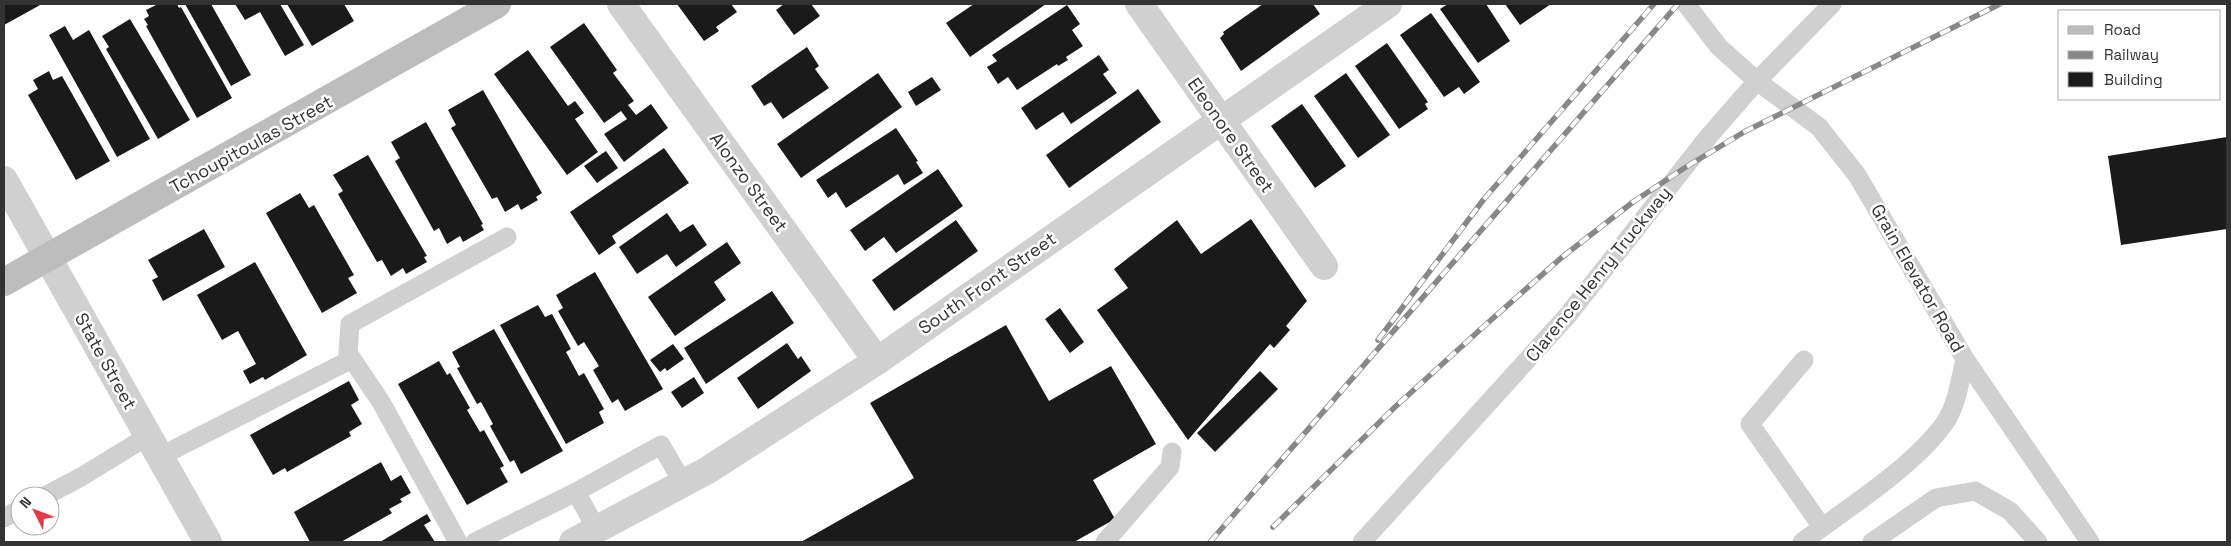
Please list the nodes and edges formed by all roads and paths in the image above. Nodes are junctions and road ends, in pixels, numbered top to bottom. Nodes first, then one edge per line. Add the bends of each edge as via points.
1 (497, 4) edge
2 (621, 4) edge
3 (1139, 4) edge
4 (1388, 4) edge
5 (1686, 4) edge
6 (1832, 4) edge
7 (1758, 81) junction
8 (1220, 120) junction
9 (4, 180) edge
10 (507, 237) dead end
11 (48, 258) junction
12 (1324, 266) dead end
13 (4, 282) edge
14 (352, 359) junction
15 (1964, 359) junction
16 (1804, 360) dead end
17 (877, 361) junction
18 (154, 446) junction
19 (1172, 452) dead end
20 (683, 483) junction
21 (60, 488) edge
22 (576, 492) junction
23 (1822, 527) junction
24 (585, 536) edge
25 (483, 540) edge
26 (208, 542) edge
27 (458, 542) edge
28 (1105, 542) edge
29 (1362, 542) edge
30 (1802, 542) edge
31 (1872, 542) edge
32 (2038, 542) edge
33 (2090, 542) edge

1 - 11 street, Tchoupitoulas Street
2 - 17 street, Alonzo Street
3 - 8 street, Eleonore Street
4 - 8 street, South Front Street
5 - 7 lane, Grain Elevator Road via 1719,47
6 - 7 lane, Clarence Henry Truckway
7 - 15 lane, Grain Elevator Road via 1819,127 1857,175
7 - 29 lane, Clarence Henry Truckway via 1709,136 1568,315
8 - 12 street, Eleonore Street
8 - 17 street, South Front Street
9 - 11 street, State Street
10 - 14 lane via 350,324 348,353
11 - 13 street, Tchoupitoulas Street
11 - 18 street, State Street
14 - 18 lane
14 - 27 lane via 381,402
15 - 23 lane, Grain Elevator Road via 1957,398 1945,423 1915,456
15 - 33 lane
16 - 23 lane via 1750,424
17 - 20 street, South Front Street
18 - 21 lane
18 - 26 street, State Street
19 - 28 lane via 1170,466
20 - 22 lane via 661,445
20 - 24 street, South Front Street
22 - 24 lane
22 - 25 lane
23 - 30 lane, Grain Elevator Road
31 - 32 lane via 1936,498 1975,490 2010,510

